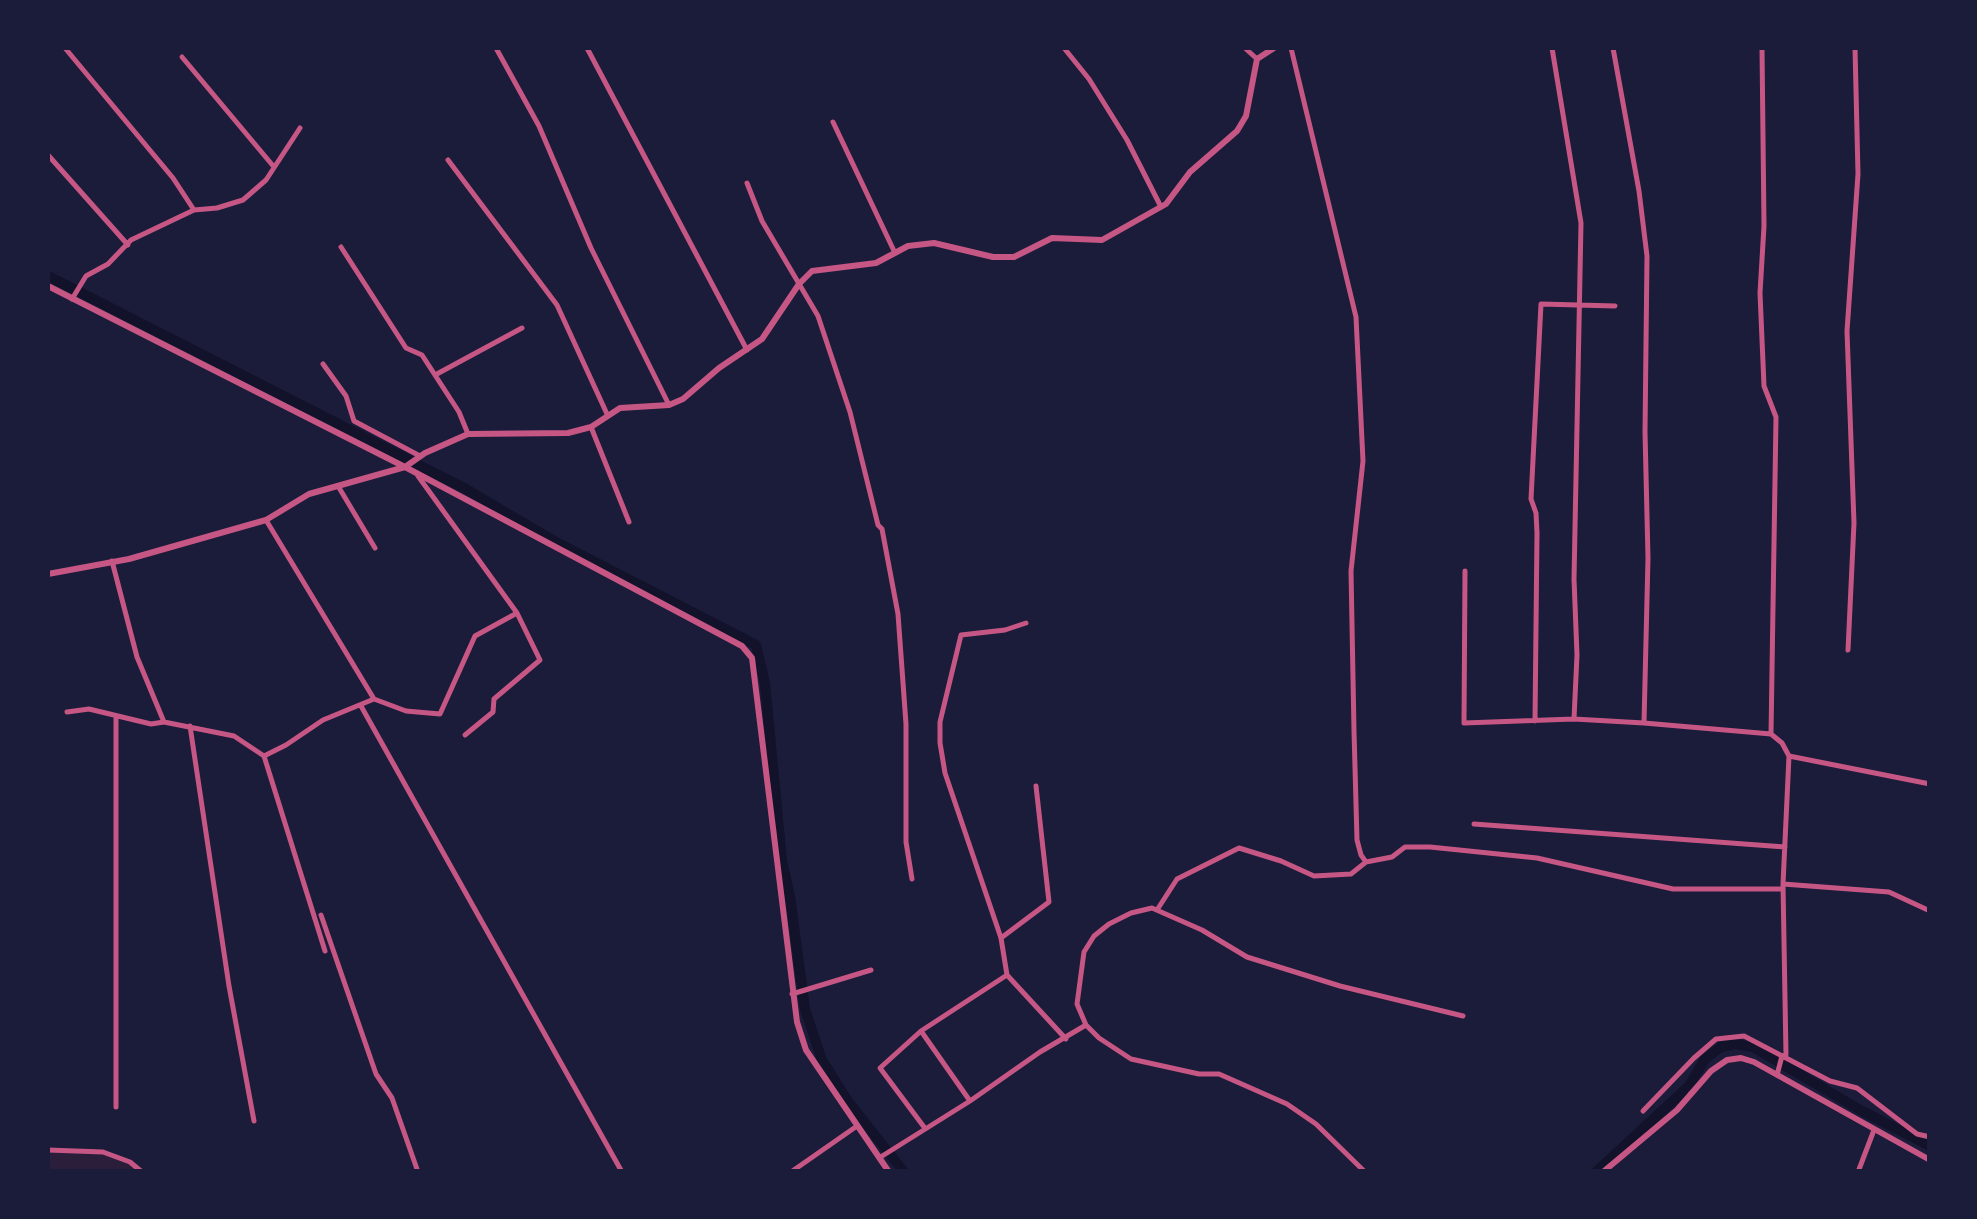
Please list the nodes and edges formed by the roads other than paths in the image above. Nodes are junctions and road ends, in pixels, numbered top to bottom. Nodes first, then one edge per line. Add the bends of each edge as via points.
1 (65, 48) edge
2 (496, 48) edge
3 (587, 48) edge
4 (1064, 48) edge
5 (1245, 48) edge
6 (1274, 48) edge
7 (1291, 48) edge
8 (1552, 48) edge
9 (1613, 48) edge
10 (1762, 48) edge
11 (1855, 48) edge
12 (182, 57) dead end
13 (1257, 59) junction
14 (832, 122) dead end
15 (300, 128) dead end
16 (48, 155) edge
17 (448, 160) dead end
18 (274, 167) junction
19 (747, 184) dead end
20 (1161, 207) junction
21 (194, 210) junction
22 (128, 245) junction
23 (341, 247) dead end
24 (895, 253) junction
25 (799, 284) junction
26 (48, 286) edge
27 (74, 294) junction
28 (1580, 306) junction
29 (1615, 306) dead end
30 (522, 328) dead end
31 (748, 350) junction
32 (323, 364) dead end
33 (435, 376) junction
34 (669, 405) junction
35 (608, 414) junction
36 (592, 427) junction
37 (468, 434) junction
38 (412, 462) junction
39 (416, 474) junction
40 (337, 484) junction
41 (266, 520) junction
42 (629, 522) dead end
43 (375, 548) dead end
44 (112, 561) junction
45 (1465, 571) dead end
46 (48, 574) edge
47 (518, 613) junction
48 (1026, 623) dead end
49 (1848, 650) dead end
50 (374, 699) junction
51 (362, 706) junction
52 (67, 712) dead end
53 (116, 716) junction
54 (1574, 719) junction
55 (1535, 720) junction
56 (164, 722) junction
57 (1644, 723) junction
58 (190, 726) junction
59 (1771, 734) junction
60 (465, 735) dead end
61 (264, 756) junction
62 (1789, 756) junction
63 (1930, 784) edge
64 (1036, 786) dead end
65 (1474, 824) dead end
66 (1785, 847) junction
67 (1366, 862) junction
68 (912, 879) dead end
69 (1783, 886) junction
70 (1157, 910) junction
71 (1930, 911) edge
72 (321, 915) dead end
73 (1001, 938) junction
74 (325, 951) dead end
75 (871, 970) dead end
76 (1006, 975) junction
77 (798, 992) junction
78 (1463, 1016) dead end
79 (1086, 1025) junction
80 (922, 1030) junction
81 (1066, 1039) junction
82 (1780, 1065) junction
83 (970, 1101) junction
84 (116, 1107) dead end
85 (1643, 1112) dead end
86 (254, 1121) dead end
87 (857, 1126) junction
88 (924, 1128) junction
89 (1874, 1130) junction
90 (1930, 1137) edge
91 (48, 1150) edge
92 (882, 1156) junction
93 (1930, 1160) edge
94 (142, 1172) edge
95 (418, 1172) edge
96 (492, 1172) edge
97 (502, 1172) edge
98 (622, 1172) edge
99 (792, 1172) edge
100 (889, 1172) edge
101 (1365, 1172) edge
102 (1604, 1172) edge
103 (1858, 1172) edge

1 - 21 street
2 - 34 street
3 - 31 street
4 - 20 street via 1127,140
5 - 13 street
6 - 13 street
7 - 67 street via 1356,317 1363,461 1351,571 1358,840
8 - 28 street via 1582,223
9 - 57 street via 1647,256
10 - 59 street via 1760,293 1764,386 1776,417
11 - 49 street
12 - 18 street
13 - 20 street via 1243,122
14 - 24 street
15 - 18 street
16 - 22 street
17 - 35 street via 557,305
18 - 21 street via 243,200
19 - 25 street
20 - 24 street via 1102,240 1052,238 1014,256 934,243
21 - 22 street
22 - 27 street via 86,276
23 - 33 street via 406,348 422,355
24 - 25 street via 876,263 812,271
25 - 31 street via 774,325
25 - 68 street via 818,316 882,529 898,614
26 - 27 street
27 - 38 street
28 - 29 street
28 - 54 street
28 - 55 street via 1540,304 1531,499 1537,533
30 - 33 street
31 - 34 street
32 - 38 street via 354,421
33 - 37 street
34 - 35 street via 634,405
35 - 36 street
36 - 37 street via 551,435
36 - 42 street
37 - 38 street
38 - 39 street
38 - 40 street
39 - 47 street
39 - 77 street via 742,646 752,658
40 - 41 street
40 - 43 street
41 - 44 street
41 - 50 street
44 - 46 street
44 - 56 street via 137,658
45 - 55 street via 1464,723
47 - 50 street via 475,636 440,714 406,712
47 - 60 street via 540,660
48 - 73 street via 960,635 940,722 945,772
50 - 51 street
51 - 61 street via 337,712
51 - 98 street
52 - 53 street
53 - 56 street
53 - 84 street
54 - 55 street
54 - 57 street
56 - 58 street
57 - 59 street
58 - 61 street via 234,736
58 - 86 street
59 - 62 street
61 - 74 street
62 - 63 street
62 - 66 street
64 - 73 street via 1049,902
65 - 66 street
66 - 69 street
67 - 69 street via 1405,847 1430,846 1537,858 1673,889
67 - 70 street via 1351,874 1314,876 1239,848 1177,879
69 - 71 street via 1889,892
69 - 82 street via 1786,1055
70 - 78 street via 1278,968
70 - 79 street via 1131,912 1109,924 1084,952 1077,1004
72 - 95 street
73 - 76 street
75 - 77 street
76 - 80 street
76 - 81 street
77 - 87 street via 806,1050
79 - 81 street
79 - 101 street via 1131,1060 1220,1074 1286,1104
80 - 83 street
80 - 88 street via 880,1068
81 - 83 street
82 - 85 street via 1744,1036 1716,1039
82 - 89 street
82 - 90 street via 1858,1088
82 - 102 street via 1727,1060
83 - 88 street
87 - 92 street
87 - 99 street
88 - 92 street
89 - 93 street
89 - 103 street
91 - 94 street via 102,1152
92 - 100 street
96 - 97 street

